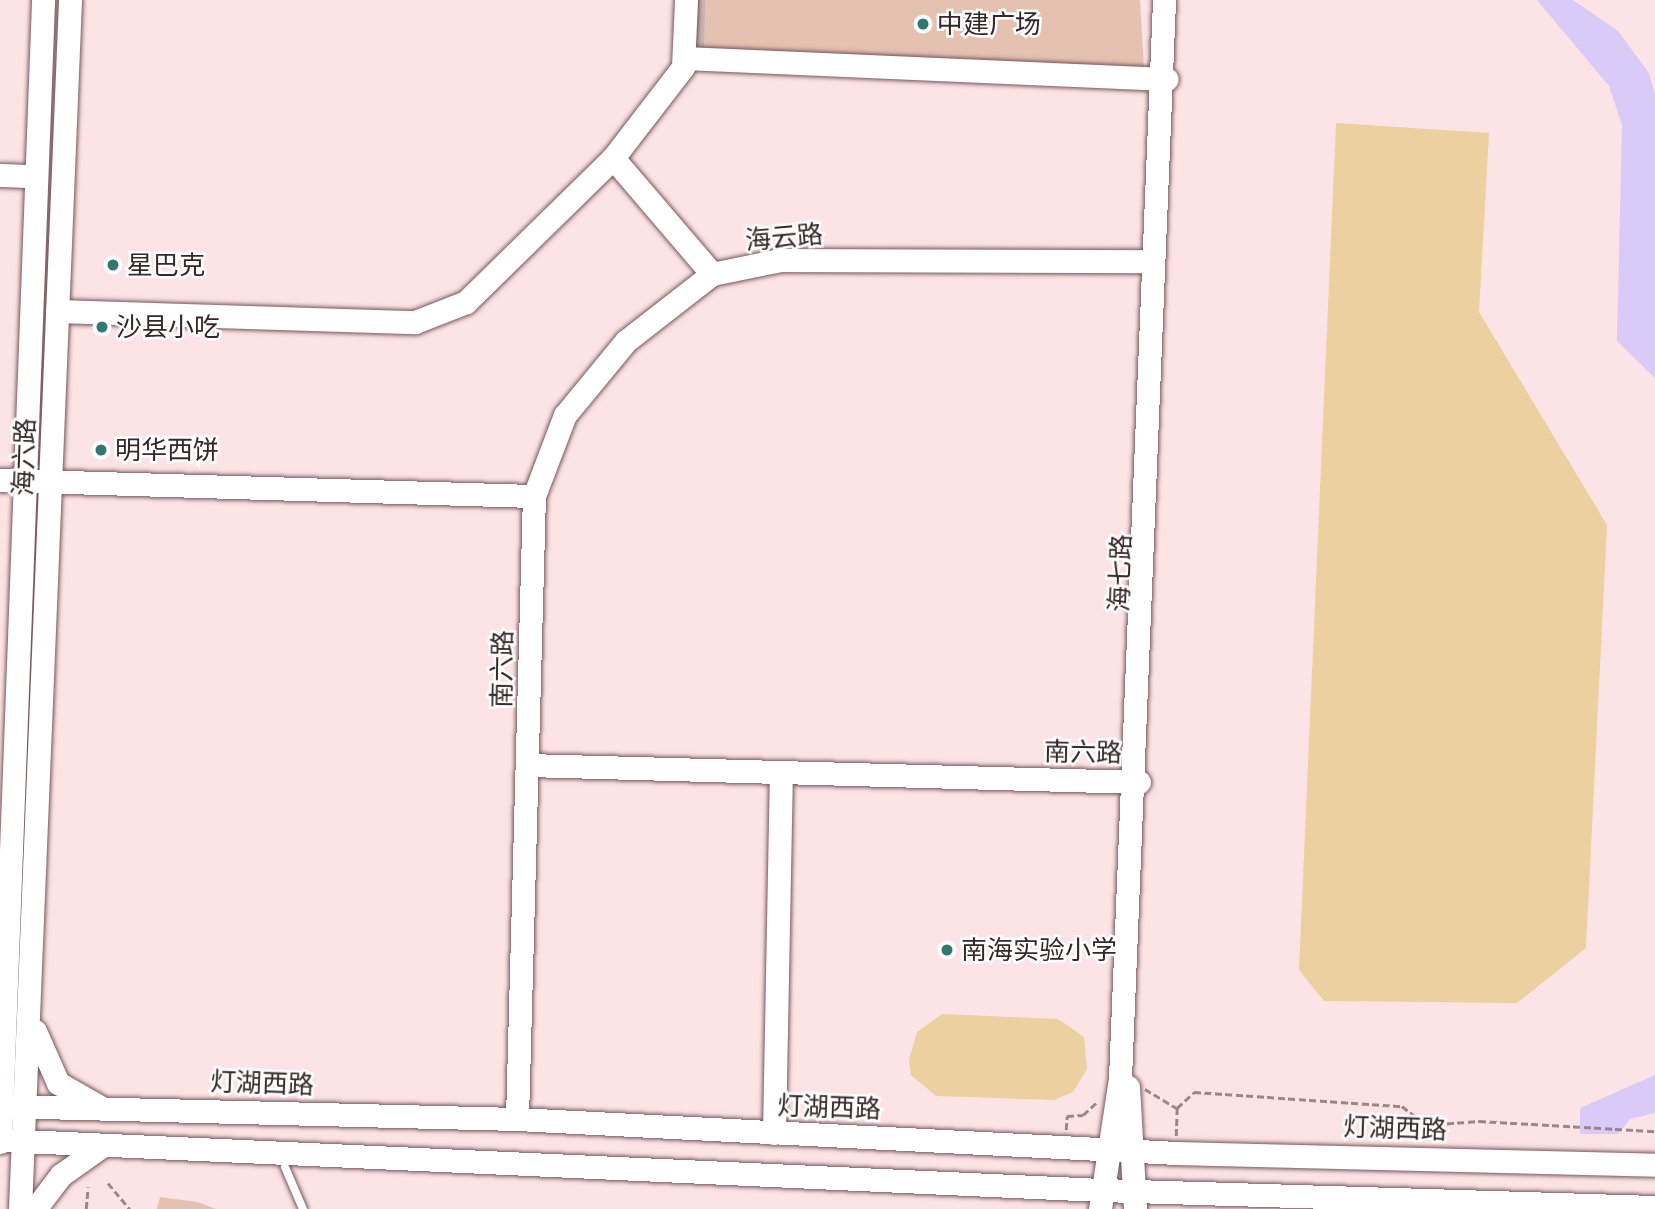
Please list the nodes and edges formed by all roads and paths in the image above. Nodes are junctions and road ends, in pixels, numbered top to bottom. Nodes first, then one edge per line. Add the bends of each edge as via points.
1 (43, 0) edge
2 (70, 0) edge
3 (685, 0) edge
4 (1164, 0) edge
5 (1171, 0) edge
6 (684, 58) junction
7 (1164, 79) junction
8 (613, 158) junction
9 (0, 175) edge
10 (36, 176) junction
11 (1153, 261) junction
12 (712, 274) junction
13 (57, 311) junction
14 (0, 480) edge
15 (25, 481) junction
16 (51, 482) junction
17 (534, 496) junction
18 (527, 765) junction
19 (781, 774) junction
20 (1136, 781) junction
21 (31, 1013) junction
22 (3, 1021) edge
23 (8, 1107) edge
24 (102, 1108) junction
25 (517, 1119) junction
26 (1655, 1131) edge
27 (774, 1133) junction
28 (5, 1141) edge
29 (1112, 1145) junction
30 (99, 1148) junction
31 (1136, 1148) junction
32 (1176, 1153) junction
33 (1655, 1165) edge
34 (285, 1167) dead end
35 (108, 1183) dead end
36 (88, 1187) dead end
37 (1100, 1200) edge
38 (1135, 1200) edge
39 (1655, 1207) edge
40 (20, 1209) edge
41 (36, 1209) edge
42 (86, 1209) edge
43 (130, 1209) edge
44 (303, 1209) edge

1 - 10 main road, 海六路
2 - 13 main road, 海六路
3 - 6 main road
4 - 7 main road, 海七路
5 - 7 main road, 海七路
6 - 7 main road
6 - 8 main road via 683,67
7 - 11 main road, 海七路
7 - 20 main road, 海七路
8 - 12 main road
8 - 13 main road via 466,302 415,322
9 - 10 main road
10 - 15 main road, 海六路
11 - 12 main road, 海云路 via 780,260
11 - 20 main road, 海七路
12 - 17 main road, 海云路 via 626,341 565,415
13 - 16 main road, 海六路
14 - 15 main road
15 - 16 main road
15 - 22 main road, 海六路
16 - 17 main road
16 - 21 main road, 海六路
17 - 18 main road, 南六路
18 - 19 main road, 南六路
18 - 25 main road
19 - 20 main road, 南六路
19 - 27 main road
20 - 29 main road, 海七路
20 - 31 main road, 海七路 via 1127,1081
21 - 23 main road, 海六路
21 - 24 main road via 45,1066 58,1083
22 - 23 main road, 海六路
23 - 24 main road, 灯湖西路
23 - 28 main road, 海六路
24 - 25 main road, 灯湖西路
25 - 27 main road, 灯湖西路
26 - 32 path via 1565,1125 1426,1125 1402,1106 1194,1092 1177,1108
27 - 29 main road, 灯湖西路
28 - 30 main road
28 - 40 main road, 海六路
29 - 31 main road, 灯湖西路
29 - 37 main road, 海七路
30 - 37 main road
30 - 41 main road via 61,1175
31 - 32 main road, 灯湖西路
31 - 38 main road, 海七路
32 - 33 main road, 灯湖西路
34 - 44 lane
35 - 43 path
36 - 42 path
37 - 38 main road
38 - 39 main road

